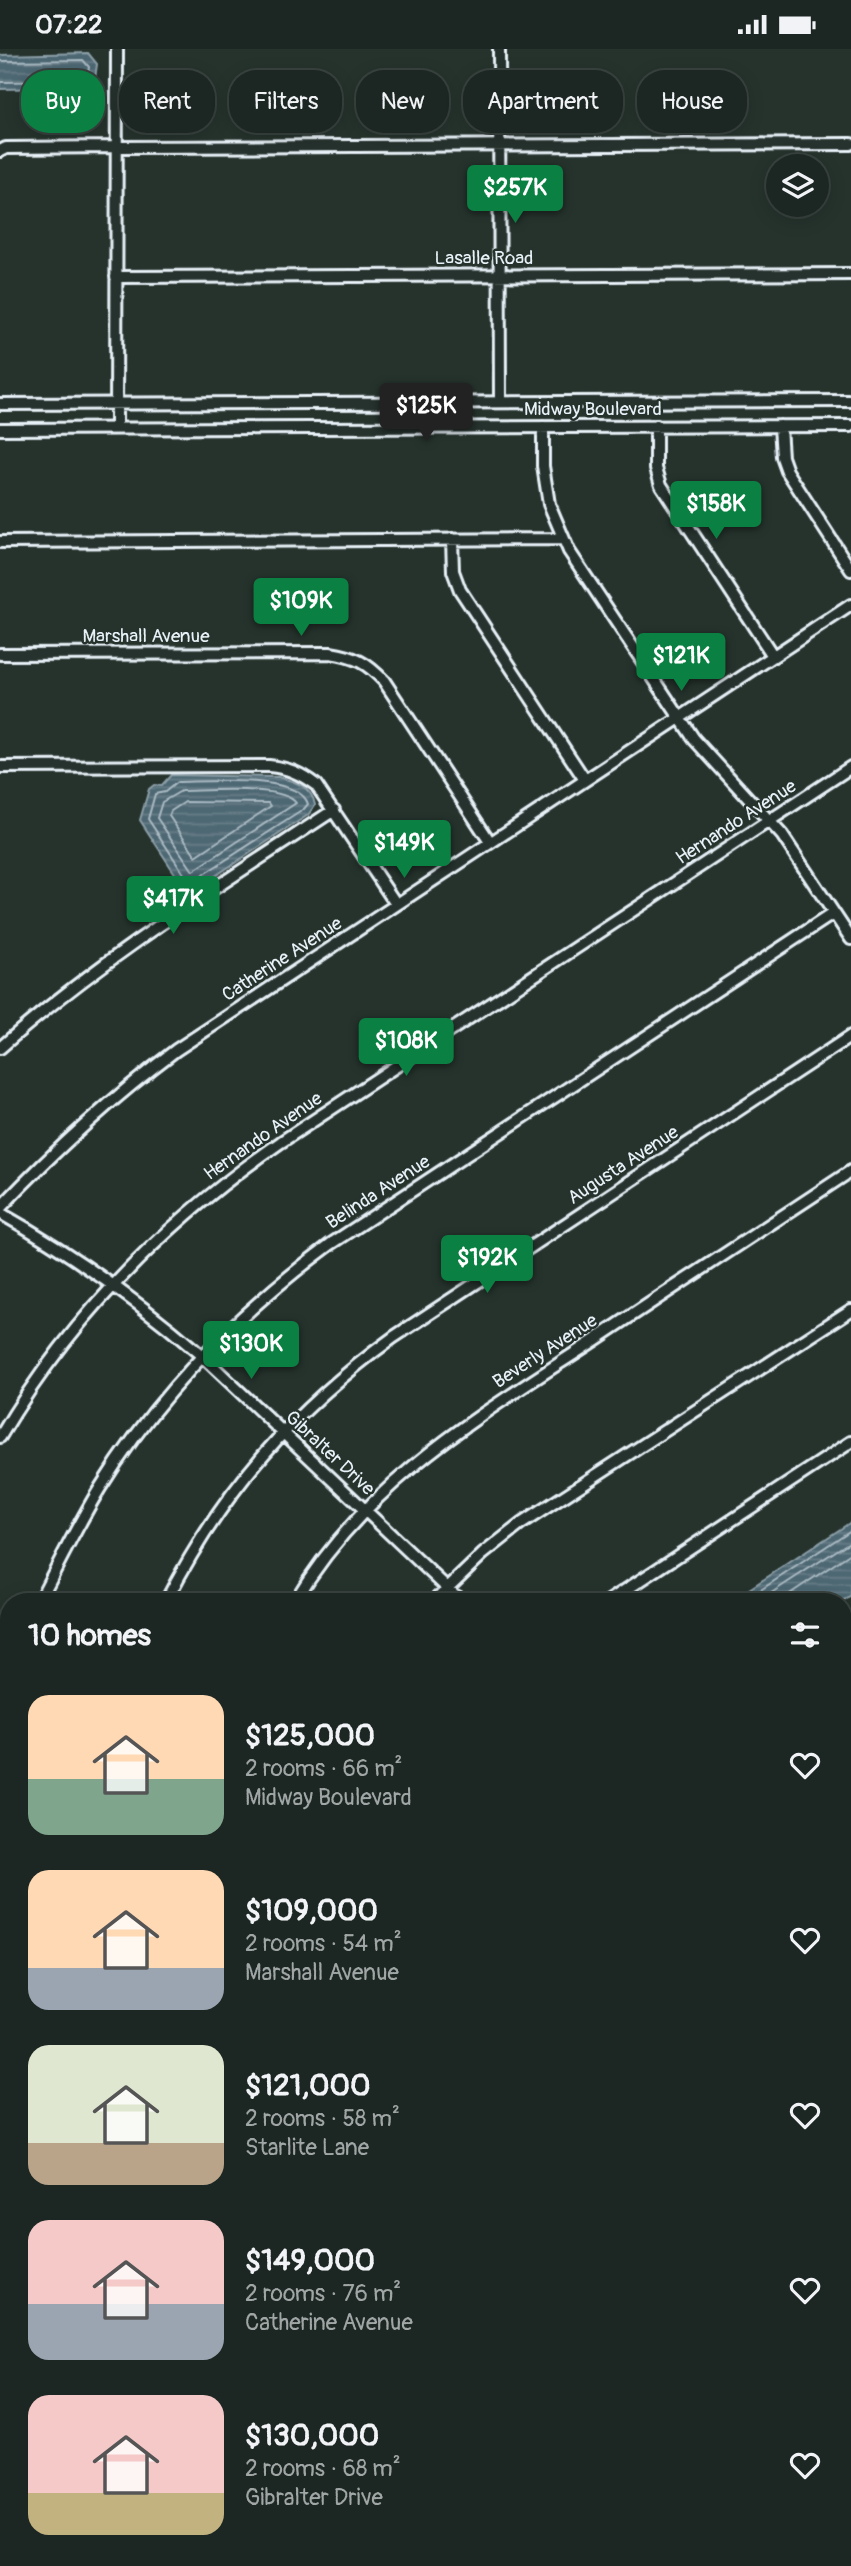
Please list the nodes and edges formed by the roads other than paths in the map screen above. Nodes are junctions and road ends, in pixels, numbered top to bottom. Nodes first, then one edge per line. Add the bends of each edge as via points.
1 (117, 49) edge
2 (499, 49) edge
3 (851, 144) edge
4 (499, 145) junction
5 (117, 147) junction
6 (0, 151) edge
7 (851, 274) edge
8 (499, 276) junction
9 (116, 278) junction
10 (851, 401) edge
11 (500, 402) junction
12 (0, 404) edge
13 (116, 404) junction
14 (656, 426) junction
15 (780, 426) junction
16 (851, 426) edge
17 (543, 427) junction
18 (0, 429) edge
19 (116, 429) junction
20 (562, 539) junction
21 (452, 540) junction
22 (0, 541) edge
23 (851, 570) edge
24 (851, 605) edge
25 (0, 654) edge
26 (773, 656) junction
27 (679, 718) junction
28 (0, 767) edge
29 (851, 767) edge
30 (585, 780) junction
31 (334, 810) junction
32 (770, 820) junction
33 (490, 842) junction
34 (396, 904) junction
35 (834, 913) junction
36 (851, 939) edge
37 (851, 1036) edge
38 (0, 1048) edge
39 (851, 1171) edge
40 (0, 1211) edge
41 (114, 1284) junction
42 (851, 1310) edge
43 (201, 1355) junction
44 (282, 1432) junction
45 (0, 1437) edge
46 (851, 1442) edge
47 (364, 1510) junction
48 (446, 1587) junction
49 (43, 1593) edge
50 (171, 1593) edge
51 (300, 1593) edge
52 (441, 1593) edge
53 (452, 1593) edge
54 (620, 1593) edge

1 - 5 street
2 - 4 street
3 - 4 street
4 - 5 street
4 - 8 street
5 - 6 street
5 - 9 street
7 - 8 street, Lasalle Road
8 - 9 street, Lasalle Road
8 - 11 street
9 - 13 street
10 - 11 street, Midway Boulevard
11 - 13 street, Midway Boulevard
12 - 13 street, Midway Boulevard
13 - 19 street
14 - 15 street, Midway Boulevard
14 - 17 street, Midway Boulevard
14 - 26 street via 656,468 661,485
15 - 16 street, Midway Boulevard
15 - 23 street via 787,471
17 - 19 street, Midway Boulevard
17 - 20 street via 544,480
18 - 19 street, Midway Boulevard
20 - 21 street
20 - 27 street
21 - 22 street
21 - 30 street via 453,571 460,590
24 - 26 street, Catherine Avenue
25 - 33 street, Marshall Avenue via 330,653 353,657 384,681
26 - 27 street, Catherine Avenue
27 - 30 street, Catherine Avenue
27 - 32 street via 710,759
28 - 31 street via 286,768 316,785
29 - 32 street, Hernando Avenue
30 - 33 street, Catherine Avenue
31 - 34 street
31 - 38 street via 111,958
32 - 35 street
32 - 41 street, Hernando Avenue via 254,1160 180,1220
33 - 34 street, Catherine Avenue
34 - 40 street, Catherine Avenue via 147,1072 77,1131
35 - 36 street
35 - 43 street, Belinda Avenue via 331,1244 265,1295
37 - 44 street, Augusta Avenue via 394,1337
39 - 47 street, Beverly Avenue via 458,1430
40 - 41 street, Gibralter Drive
41 - 43 street, Gibralter Drive
41 - 45 street, Hernando Avenue via 53,1358
42 - 48 street via 521,1524
43 - 44 street, Gibralter Drive
43 - 49 street, Belinda Avenue via 115,1465
44 - 47 street, Gibralter Drive
44 - 50 street, Augusta Avenue via 210,1524
46 - 54 street
47 - 48 street, Gibralter Drive
47 - 51 street, Beverly Avenue
48 - 52 street
48 - 53 street, Gibralter Drive

